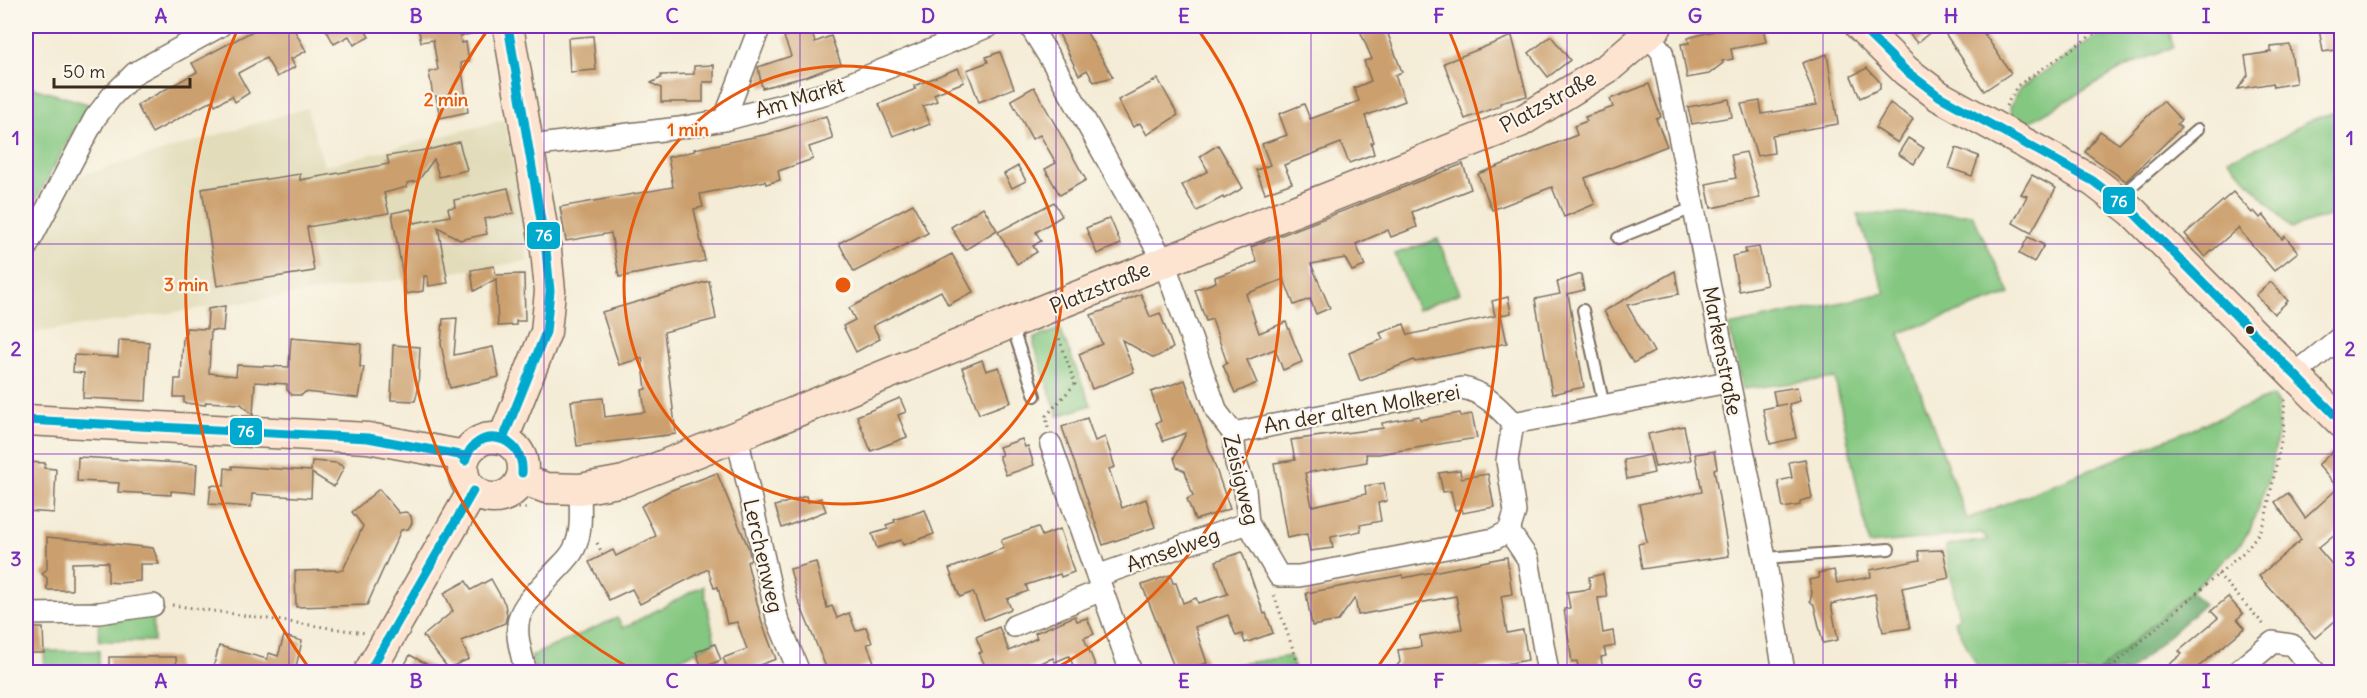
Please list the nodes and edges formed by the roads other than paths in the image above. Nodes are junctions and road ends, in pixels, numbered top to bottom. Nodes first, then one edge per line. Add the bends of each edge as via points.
1 (220, 26) edge
2 (508, 26) edge
3 (760, 26) edge
4 (989, 26) edge
5 (1030, 26) edge
6 (1860, 26) edge
7 (1652, 30) edge
8 (724, 120) junction
9 (2198, 129) dead end
10 (530, 146) junction
11 (2117, 199) junction
12 (1693, 208) junction
13 (1618, 238) dead end
14 (26, 248) edge
15 (1164, 262) junction
16 (1583, 310) dead end
17 (1011, 323) junction
18 (2342, 336) edge
19 (2294, 375) junction
20 (1728, 382) junction
21 (1035, 396) dead end
22 (1604, 406) junction
23 (26, 420) edge
24 (1513, 423) junction
25 (2342, 423) edge
26 (1233, 433) junction
27 (737, 436) junction
28 (503, 440) junction
29 (1051, 445) road end
30 (465, 456) junction
31 (534, 483) junction
32 (580, 489) junction
33 (480, 502) junction
34 (1248, 523) junction
35 (1509, 531) junction
36 (1889, 549) dead end
37 (1765, 558) junction
38 (1100, 583) junction
39 (153, 605) road end
40 (26, 614) edge
41 (1014, 626) dead end
42 (369, 672) edge
43 (526, 672) edge
44 (799, 672) edge
45 (1131, 672) edge
46 (1548, 672) edge
47 (1784, 672) edge
48 (2237, 672) edge
49 (2315, 672) edge

1 - 14 street via 135,73 112,96 95,118
2 - 10 street
3 - 8 street
4 - 8 street, Am Markt via 827,93
5 - 15 street
6 - 11 street via 1906,71 1939,96 2093,181
7 - 12 street, Markenstraße via 1662,52
7 - 15 street, Platzstraße via 1609,67 1520,122
8 - 10 street, Am Markt
9 - 11 lane
10 - 28 street via 550,291 546,332
11 - 19 street
12 - 13 lane
12 - 20 street, Markenstraße
15 - 17 street, Platzstraße
15 - 26 street, Zeisigweg via 1217,412
16 - 22 lane
17 - 21 lane
17 - 27 street, Platzstraße
18 - 19 street
19 - 25 street
20 - 22 street
20 - 37 street, Markenstraße
22 - 24 street
23 - 30 street via 368,438
24 - 26 street, An der alten Molkerei via 1496,405 1472,389 1462,388
24 - 35 street via 1508,461 1515,512
26 - 34 street, Zeisigweg
27 - 32 street, Platzstraße via 624,481
27 - 44 street, Lerchenweg via 777,618
28 - 30 street via 484,439
28 - 31 street via 517,449
29 - 38 street
30 - 33 street via 464,476
31 - 32 street, Platzstraße
31 - 33 street via 497,498 484,497
32 - 43 street via 579,539 573,552 522,606 517,639
33 - 42 street
34 - 35 street, Zeisigweg via 1279,576 1299,576 1494,539
34 - 38 street, Amselweg
35 - 46 street via 1528,559
36 - 37 lane
37 - 47 street, Markenstraße
38 - 41 street, Amselweg
38 - 45 street
39 - 40 street via 99,613
48 - 49 street via 2273,642 2292,645

